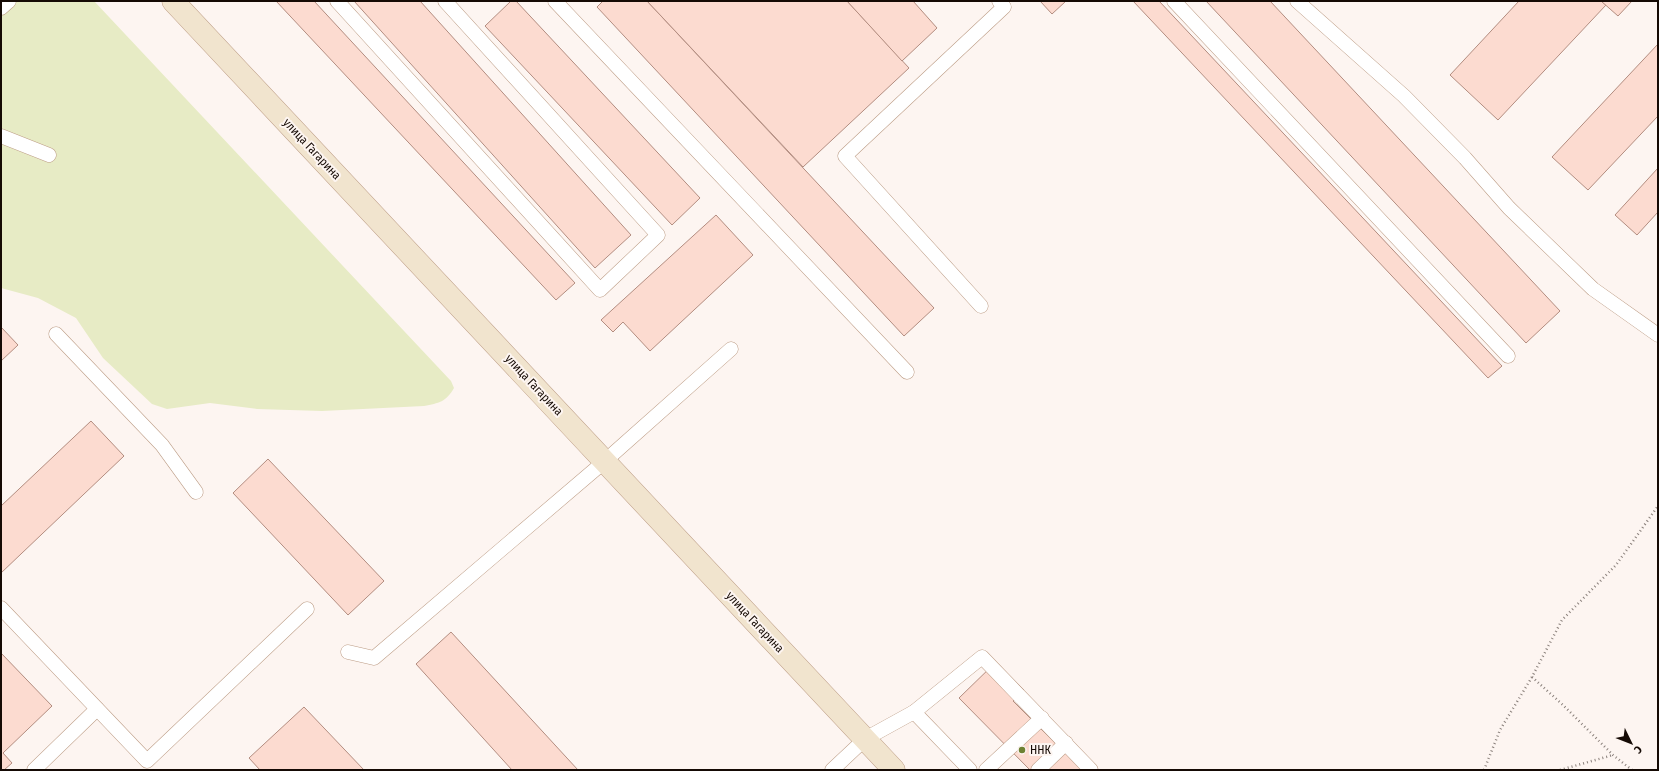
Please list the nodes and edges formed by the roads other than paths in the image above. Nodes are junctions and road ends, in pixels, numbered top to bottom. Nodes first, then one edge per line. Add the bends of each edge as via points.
1 (9, 1) edge
2 (172, 1) edge
3 (337, 1) edge
4 (445, 1) edge
5 (555, 1) edge
6 (999, 1) edge
7 (1174, 1) edge
8 (1297, 1) edge
9 (1, 8) edge
10 (1, 136) edge
11 (49, 155) dead end
12 (981, 306) dead end
13 (56, 334) dead end
14 (1658, 335) edge
15 (731, 349) dead end
16 (1508, 356) dead end
17 (907, 372) dead end
18 (605, 461) junction
19 (196, 492) dead end
20 (1, 608) edge
21 (307, 609) dead end
22 (348, 652) dead end
23 (97, 709) junction
24 (914, 712) junction
25 (1042, 718) junction
26 (865, 739) junction
27 (1066, 743) junction
28 (34, 770) edge
29 (832, 770) edge
30 (894, 770) edge
31 (970, 770) edge
32 (986, 770) edge
33 (1038, 770) edge
34 (1092, 770) edge

1 - 9 lane
2 - 18 main road, улица Гагарина
3 - 4 lane via 600,290 658,236
5 - 17 lane
6 - 12 lane via 1004,7 846,156
7 - 16 lane
8 - 14 lane via 1404,96 1465,158 1509,208 1593,289
10 - 11 lane
13 - 19 lane via 162,446
15 - 18 lane
18 - 22 lane via 374,658
18 - 26 main road, улица Гагарина
20 - 23 lane
21 - 23 lane via 147,761
23 - 28 lane
24 - 25 lane via 982,657
24 - 26 lane
24 - 31 lane
25 - 27 lane
25 - 32 lane
26 - 29 lane
26 - 30 main road, улица Гагарина
27 - 33 lane
27 - 34 lane

